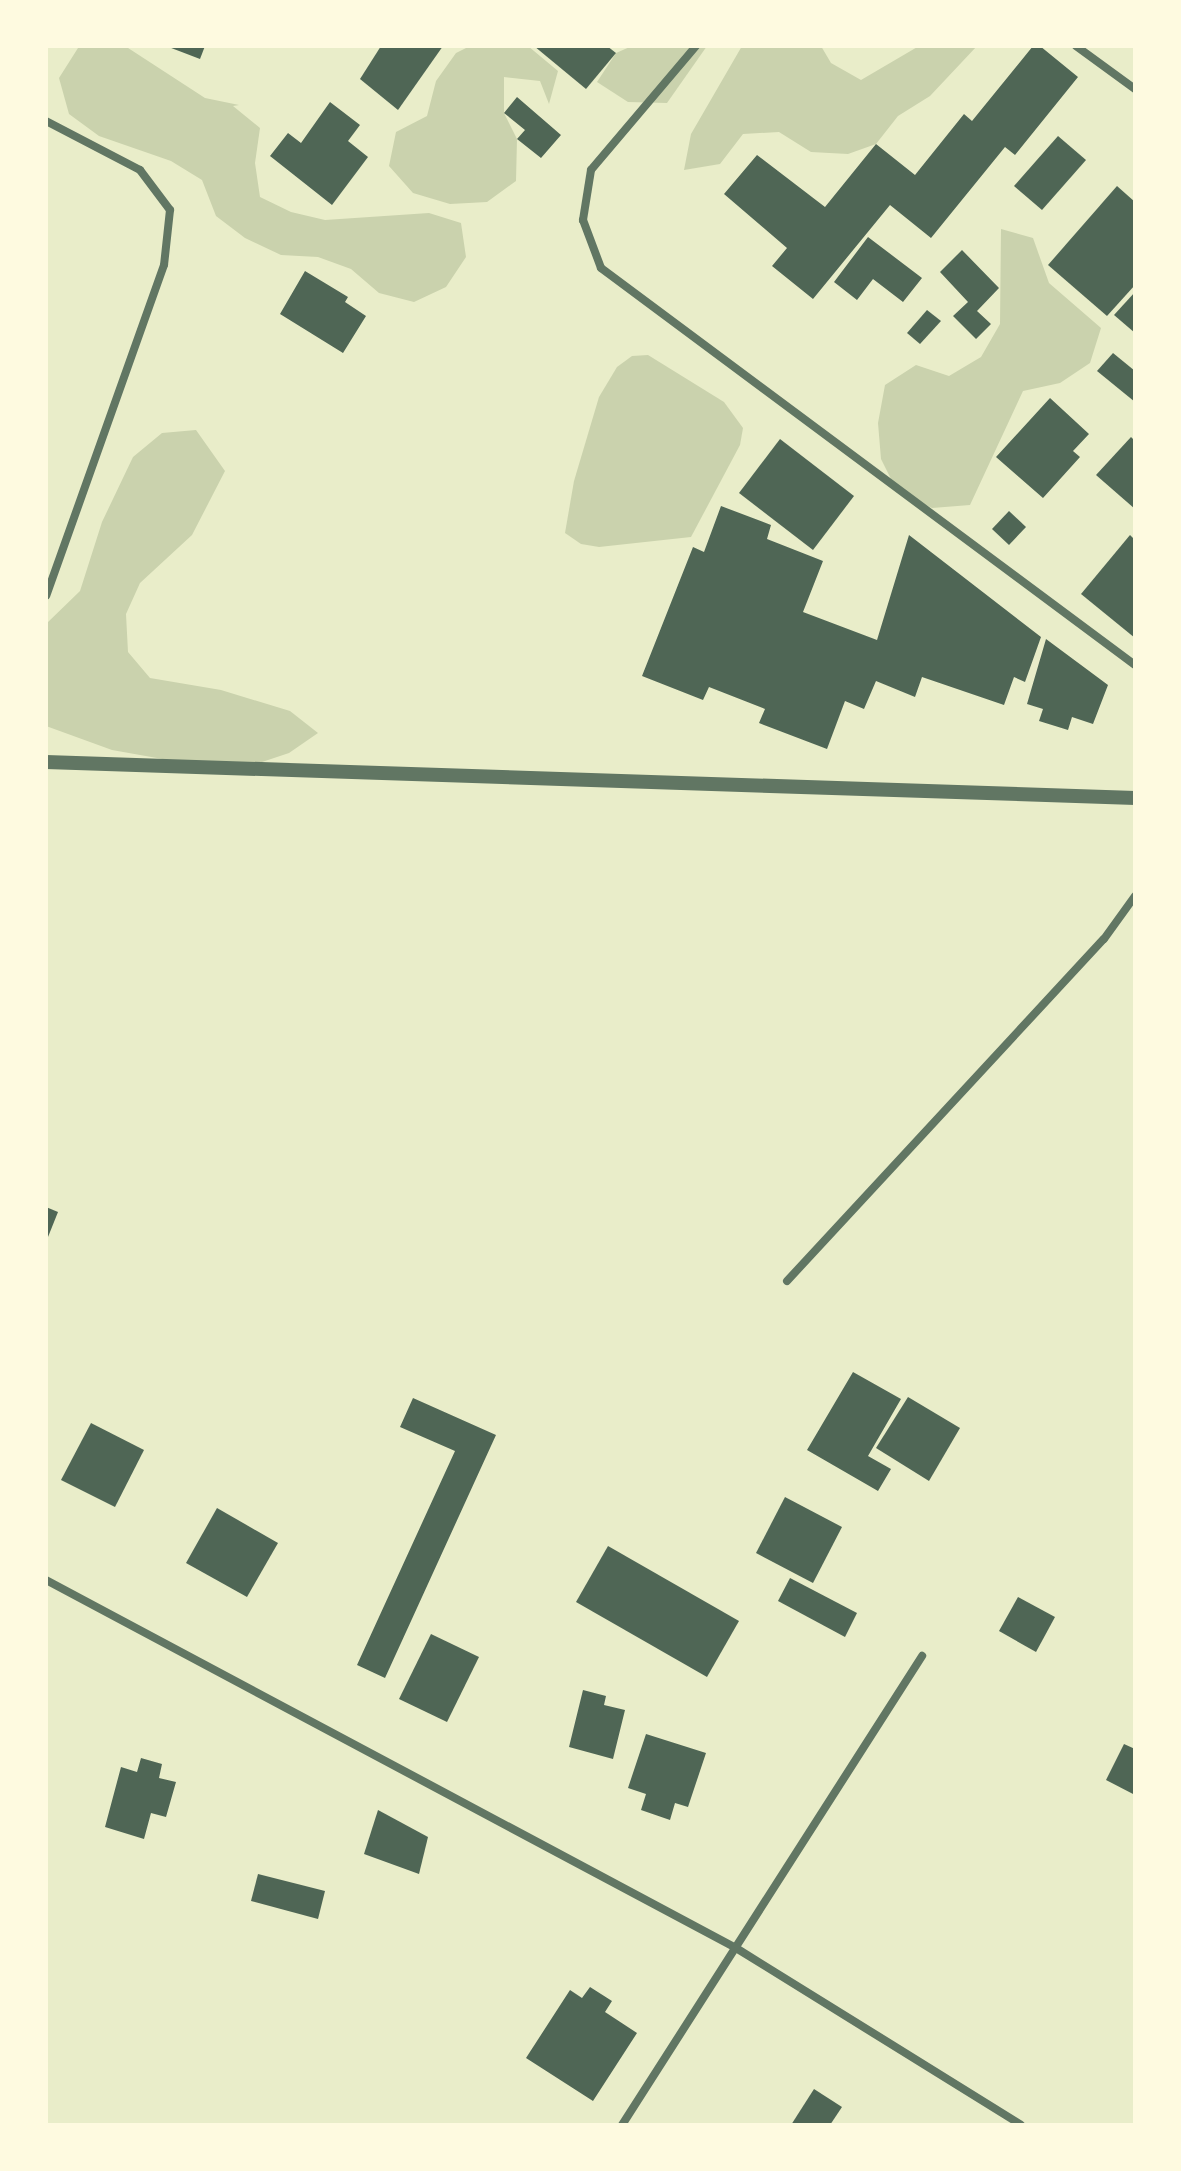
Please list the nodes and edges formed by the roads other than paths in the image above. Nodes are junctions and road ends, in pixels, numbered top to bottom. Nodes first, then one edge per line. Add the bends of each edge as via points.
1 (696, 46) edge
2 (1076, 46) edge
3 (1135, 89) edge
4 (46, 121) edge
5 (46, 596) edge
6 (1135, 665) edge
7 (46, 762) edge
8 (1135, 798) edge
9 (1135, 896) edge
10 (787, 1281) dead end
11 (46, 1580) edge
12 (922, 1656) dead end
13 (736, 1948) junction
14 (622, 2125) edge
15 (1021, 2125) edge

1 - 6 street via 591,170 583,220 601,268
2 - 3 street
4 - 5 street via 140,170 170,210 164,265
7 - 8 street
9 - 10 street via 1104,939
11 - 13 street
12 - 13 street
13 - 14 street
13 - 15 street

